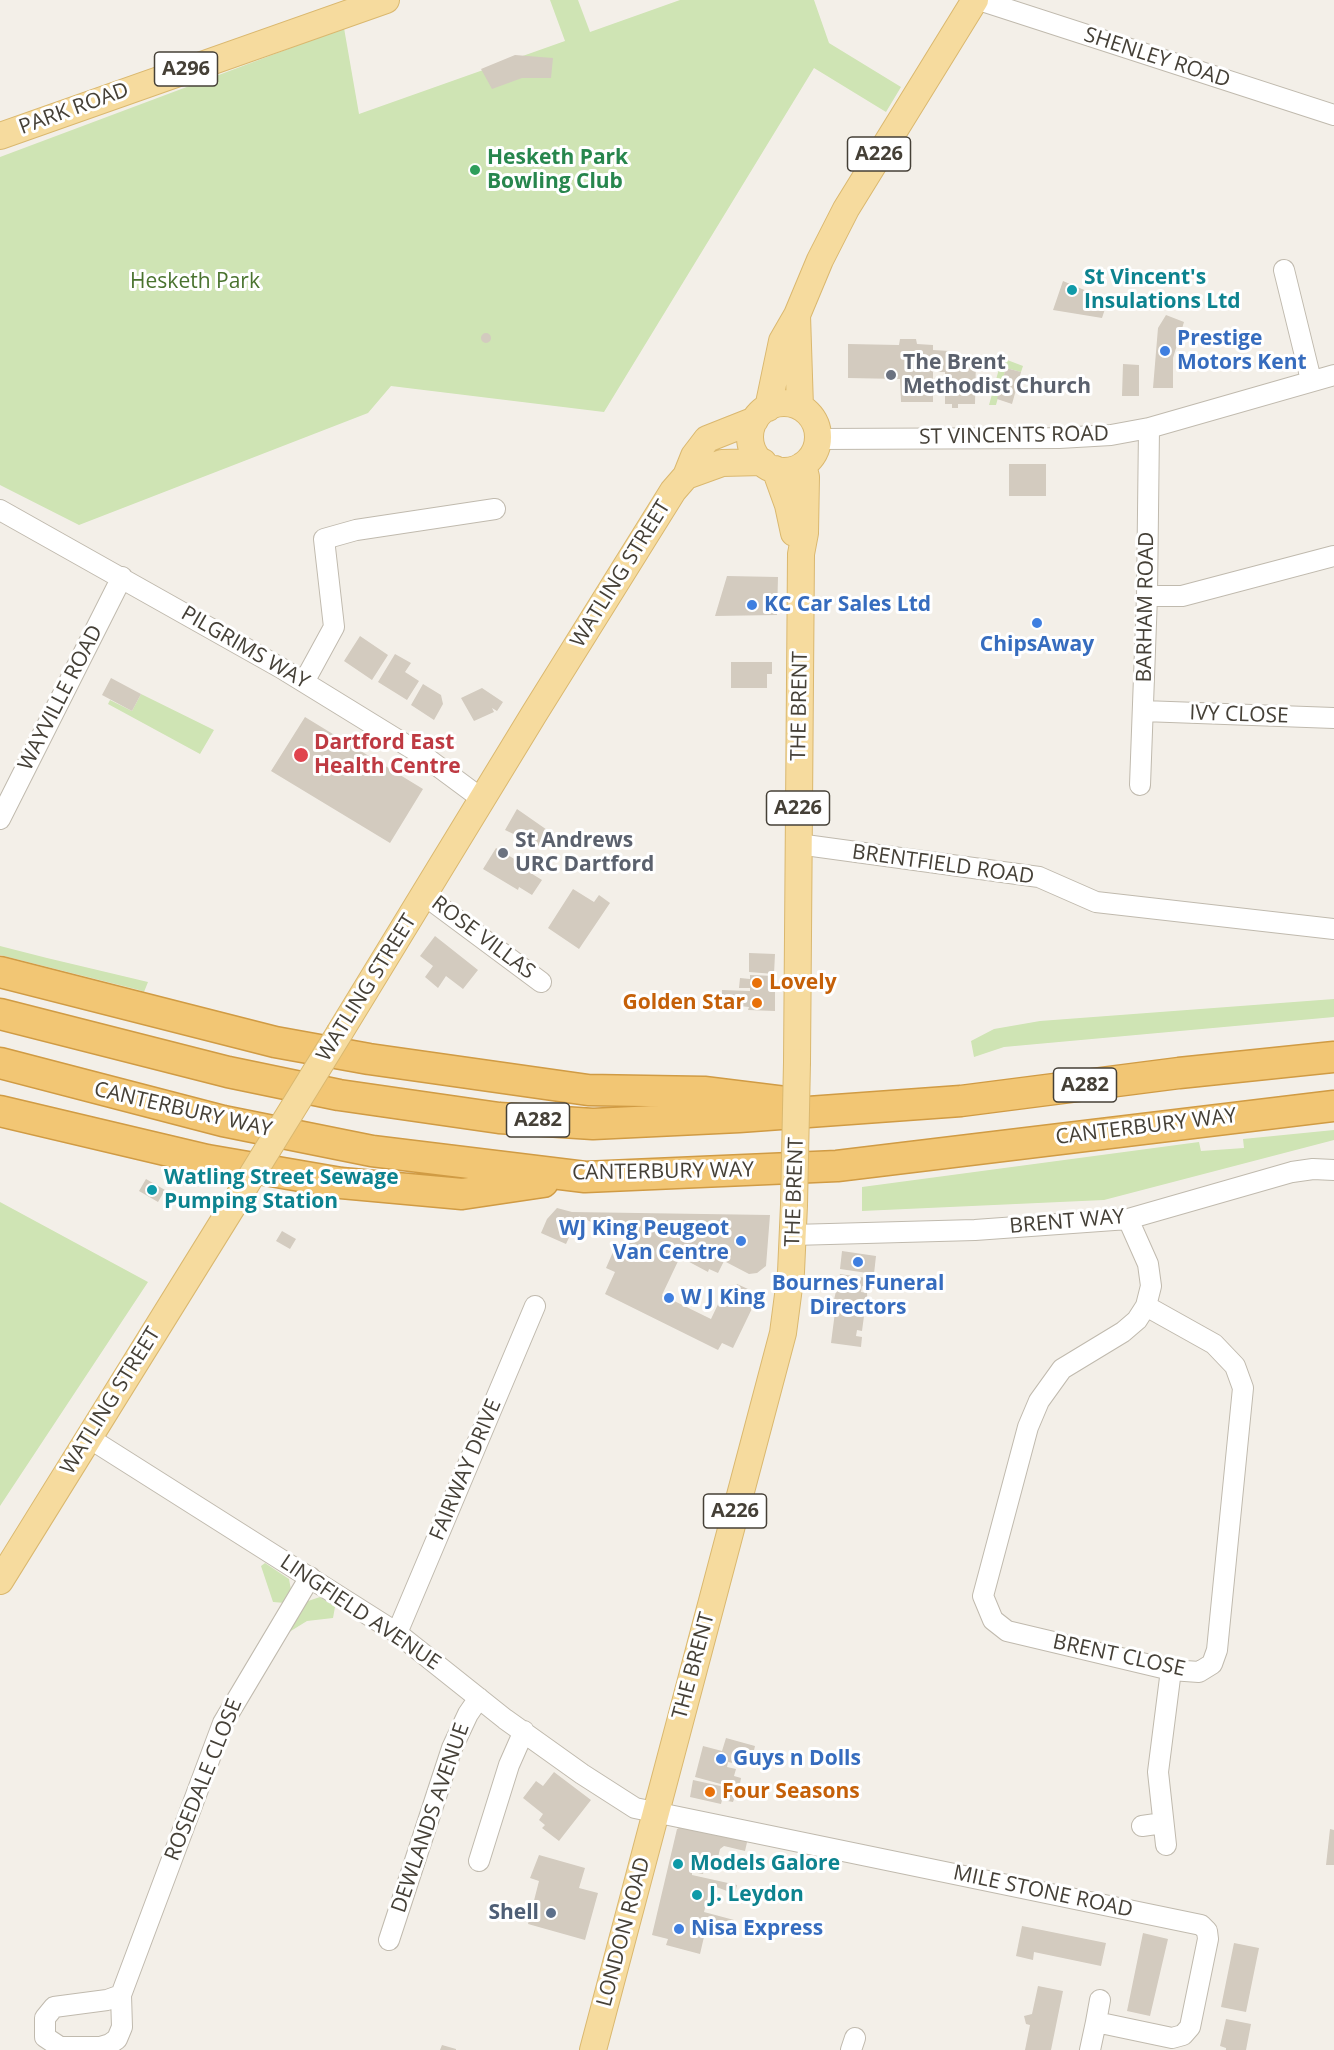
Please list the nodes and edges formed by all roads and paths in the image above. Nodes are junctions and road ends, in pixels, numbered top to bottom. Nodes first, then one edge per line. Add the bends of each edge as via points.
1 (977, 0) edge
2 (377, 2) edge
3 (1334, 116) edge
4 (0, 135) edge
5 (1284, 270) dead end
6 (797, 315) junction
7 (1334, 375) edge
8 (1311, 380) junction
9 (800, 407) junction
10 (762, 414) junction
11 (1149, 428) junction
12 (818, 439) junction
13 (769, 465) junction
14 (803, 465) junction
15 (686, 476) junction
16 (495, 509) dead end
17 (0, 510) edge
18 (801, 554) junction
19 (1334, 556) edge
20 (122, 578) junction
21 (1147, 596) junction
22 (304, 682) junction
23 (1143, 711) junction
24 (1334, 718) edge
25 (1140, 785) dead end
26 (482, 799) junction
27 (0, 819) edge
28 (798, 844) junction
29 (424, 895) junction
30 (1334, 928) edge
31 (0, 972) edge
32 (541, 982) dead end
33 (0, 1014) edge
34 (1334, 1057) edge
35 (0, 1064) edge
36 (1334, 1106) edge
37 (836, 1110) junction
38 (0, 1111) edge
39 (1334, 1170) edge
40 (585, 1177) junction
41 (1128, 1219) junction
42 (793, 1235) junction
43 (534, 1306) dead end
44 (1146, 1306) junction
45 (89, 1438) junction
46 (310, 1577) junction
47 (0, 1581) edge
48 (397, 1634) junction
49 (1171, 1670) junction
50 (479, 1698) junction
51 (524, 1731) junction
52 (655, 1813) junction
53 (1163, 1823) junction
54 (1142, 1826) dead end
55 (1166, 1845) dead end
56 (479, 1861) dead end
57 (389, 1940) dead end
58 (121, 1995) dead end
59 (1100, 2000) dead end
60 (1096, 2022) junction
61 (593, 2050) edge
62 (1090, 2050) edge

1 - 3 street, SHENLEY ROAD
1 - 6 main road, THE BRENT / A226 via 846,209
2 - 4 main road, PARK ROAD / A296
5 - 8 street
6 - 9 main road, THE BRENT / A226
6 - 10 main road, THE BRENT / A226 via 782,341
7 - 8 street, ST VINCENTS ROAD
8 - 11 street, ST VINCENTS ROAD
9 - 10 main road via 783,404
9 - 12 main road via 816,422
10 - 13 main road, THE BRENT via 752,426 751,444
10 - 15 main road, WATLING STREET via 707,440 693,456
11 - 12 street, ST VINCENTS ROAD via 1059,438
11 - 21 street, BARHAM ROAD
12 - 14 main road
13 - 14 main road via 790,470
13 - 15 main road via 722,463
13 - 18 main road, THE BRENT / A226
14 - 18 main road, THE BRENT via 805,532
15 - 26 main road, WATLING STREET
16 - 22 street via 324,538 334,627
17 - 20 street, PILGRIMS WAY
18 - 28 main road, THE BRENT / A226
19 - 21 street via 1182,596
20 - 22 street, PILGRIMS WAY
20 - 27 street, WAYVILLE ROAD
21 - 23 street, BARHAM ROAD
22 - 26 street, PILGRIMS WAY via 423,756
23 - 24 street, IVY CLOSE
23 - 25 street, BARHAM ROAD
26 - 29 main road, WATLING STREET
28 - 30 street, BRENTFIELD ROAD via 1039,877 1096,902
28 - 42 main road, THE BRENT / A226, bridge
29 - 32 street, ROSE VILLAS
29 - 45 main road, WATLING STREET, bridge
31 - 37 highway via 275,1042 369,1059 588,1090 704,1092
33 - 37 highway, A282 via 228,1072 339,1095 499,1118 593,1124
34 - 37 highway, A282 via 1179,1072 961,1101
35 - 40 highway, CANTERBURY WAY / A282 via 223,1121 372,1151
36 - 40 highway, CANTERBURY WAY / A282 via 837,1166
38 - 40 highway via 207,1160 341,1183 462,1194
39 - 41 street, BRENT WAY via 1292,1172
41 - 42 street, BRENT WAY via 975,1230
41 - 44 street via 1148,1264 1151,1286
42 - 52 main road, THE BRENT / A226 via 783,1333
43 - 48 street, FAIRWAY DRIVE
44 - 49 street, BRENT CLOSE via 1219,1349 1238,1371 1244,1393 1217,1653 1212,1664 1201,1672
44 - 49 street, BRENT CLOSE via 1127,1329 1062,1369 1039,1401 1028,1427 983,1596 993,1620 1007,1631
45 - 46 street, LINGFIELD AVENUE
45 - 47 main road, WATLING STREET
46 - 48 street, LINGFIELD AVENUE
46 - 58 street, ROSEDALE CLOSE via 223,1723
48 - 50 street, LINGFIELD AVENUE
49 - 53 street via 1158,1772
50 - 51 street, LINGFIELD AVENUE
50 - 57 street, DEWLANDS AVENUE via 452,1748
51 - 52 street, LINGFIELD AVENUE via 635,1808
51 - 56 street via 509,1765
52 - 60 street, MILE STONE ROAD via 1201,1925 1207,1931 1190,2027 1183,2036 1172,2038
52 - 61 main road, LONDON ROAD / A226
53 - 54 street
53 - 55 street
59 - 60 street
60 - 62 street

